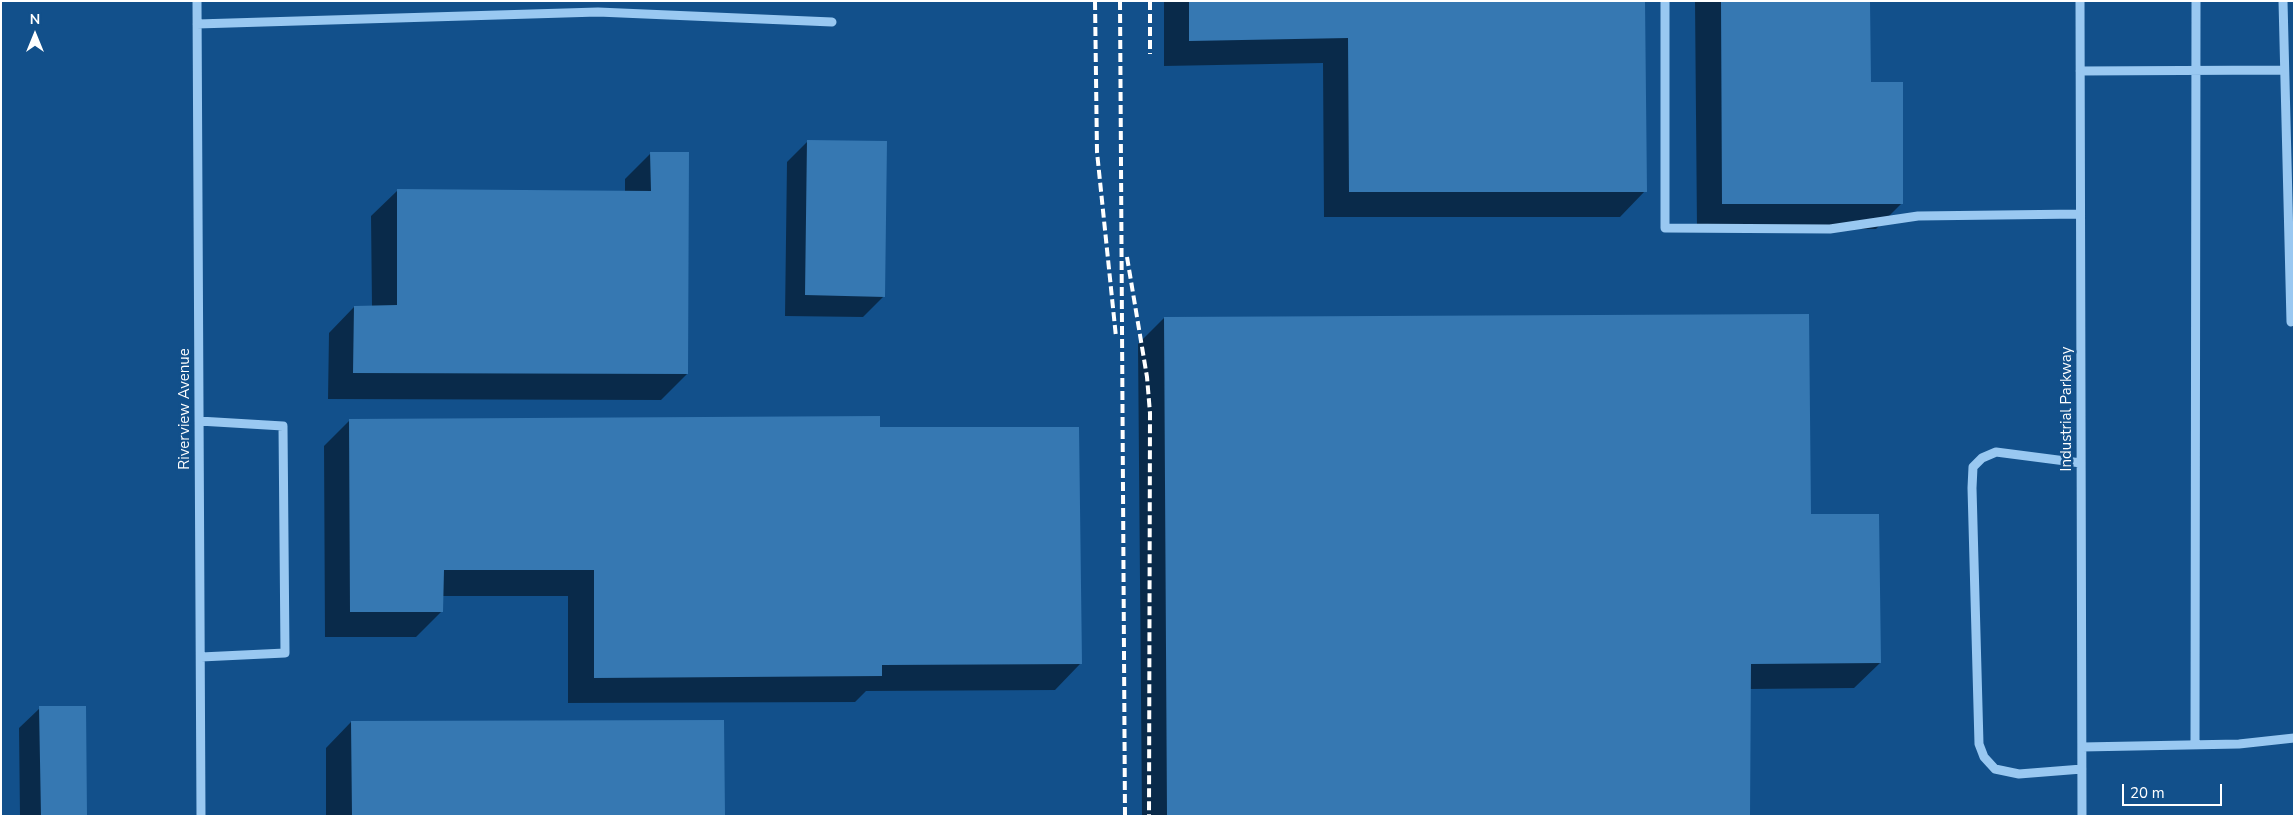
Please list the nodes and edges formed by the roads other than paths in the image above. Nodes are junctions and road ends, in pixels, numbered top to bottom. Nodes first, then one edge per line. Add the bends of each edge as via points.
1 (197, 1) edge
2 (1665, 1) edge
3 (2080, 1) edge
4 (2196, 1) edge
5 (2283, 1) edge
6 (832, 22) dead end
7 (197, 24) junction
8 (2196, 70) junction
9 (2284, 70) junction
10 (2080, 71) junction
11 (2080, 214) junction
12 (2291, 322) dead end
13 (199, 421) junction
14 (2081, 463) junction
15 (201, 657) junction
16 (2294, 738) edge
17 (2196, 745) junction
18 (2082, 747) junction
19 (2082, 769) junction
20 (202, 816) edge
21 (2082, 816) edge

1 - 7 street, Riverview Avenue
2 - 11 street via 1665,228 1830,229 1918,216
3 - 10 street, Industrial Parkway
4 - 8 street
5 - 9 street
6 - 7 street via 598,12
7 - 13 street, Riverview Avenue
8 - 9 street
8 - 10 street
8 - 17 street
9 - 12 street
10 - 11 street, Industrial Parkway
11 - 14 street, Industrial Parkway
13 - 15 street, Riverview Avenue
13 - 15 street via 283,426 285,653
14 - 18 street, Industrial Parkway
14 - 19 street via 1996,452 1982,458 1973,467 1972,488 1978,744 1995,769 2019,774
15 - 20 street, Riverview Avenue
16 - 17 street
17 - 18 street
18 - 19 street, Industrial Parkway
19 - 21 street, Industrial Parkway

